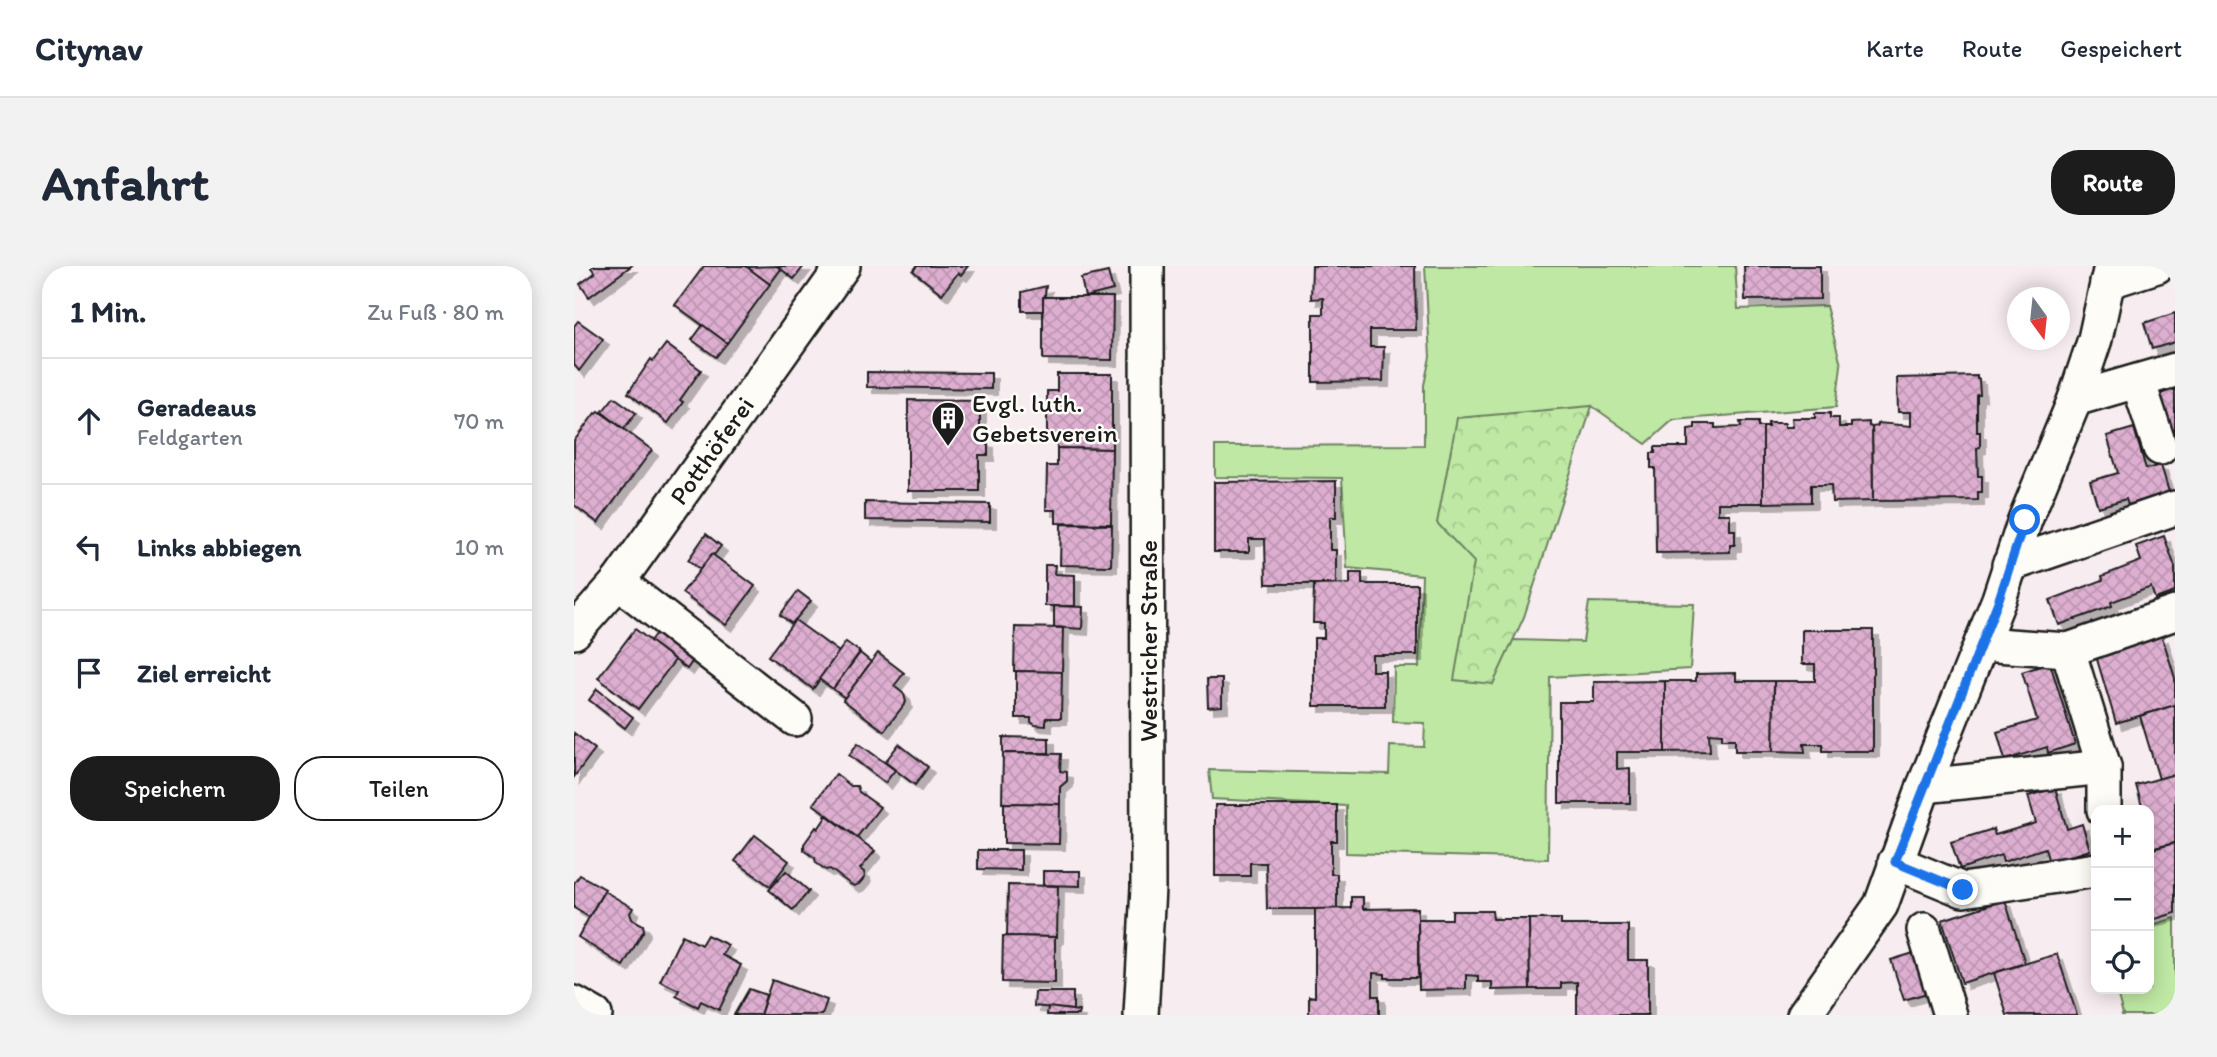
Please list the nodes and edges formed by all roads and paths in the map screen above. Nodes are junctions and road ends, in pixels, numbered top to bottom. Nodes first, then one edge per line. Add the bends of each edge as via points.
1 (844, 266) edge
2 (1147, 266) edge
3 (2157, 266) edge
4 (2109, 274) edge
5 (2175, 370) edge
6 (2138, 381) junction
7 (2075, 399) junction
8 (2160, 448) dead end
9 (2175, 508) edge
10 (2009, 565) junction
11 (618, 582) junction
12 (2175, 613) edge
13 (574, 632) edge
14 (1981, 644) junction
15 (2068, 650) junction
16 (795, 719) dead end
17 (2104, 767) junction
18 (1924, 786) junction
19 (2104, 805) edge
20 (1895, 862) junction
21 (2091, 871) edge
22 (1924, 930) dead end
23 (574, 1003) edge
24 (596, 1015) edge
25 (1141, 1015) edge
26 (1804, 1015) edge
27 (1950, 1015) edge

1 - 11 street, Potthöferei
2 - 25 street, Westricher Straße via 1148,875
3 - 4 street
4 - 7 street via 2095,339
5 - 6 street
6 - 7 street
6 - 8 street
7 - 10 street
9 - 10 street
10 - 14 street
11 - 13 street, Potthöferei
11 - 16 street
12 - 15 street
14 - 15 street
14 - 18 street
15 - 17 street
17 - 18 street
17 - 19 street
18 - 20 street
20 - 21 street via 1963,890
20 - 26 street via 1881,905
22 - 27 street
23 - 24 street

